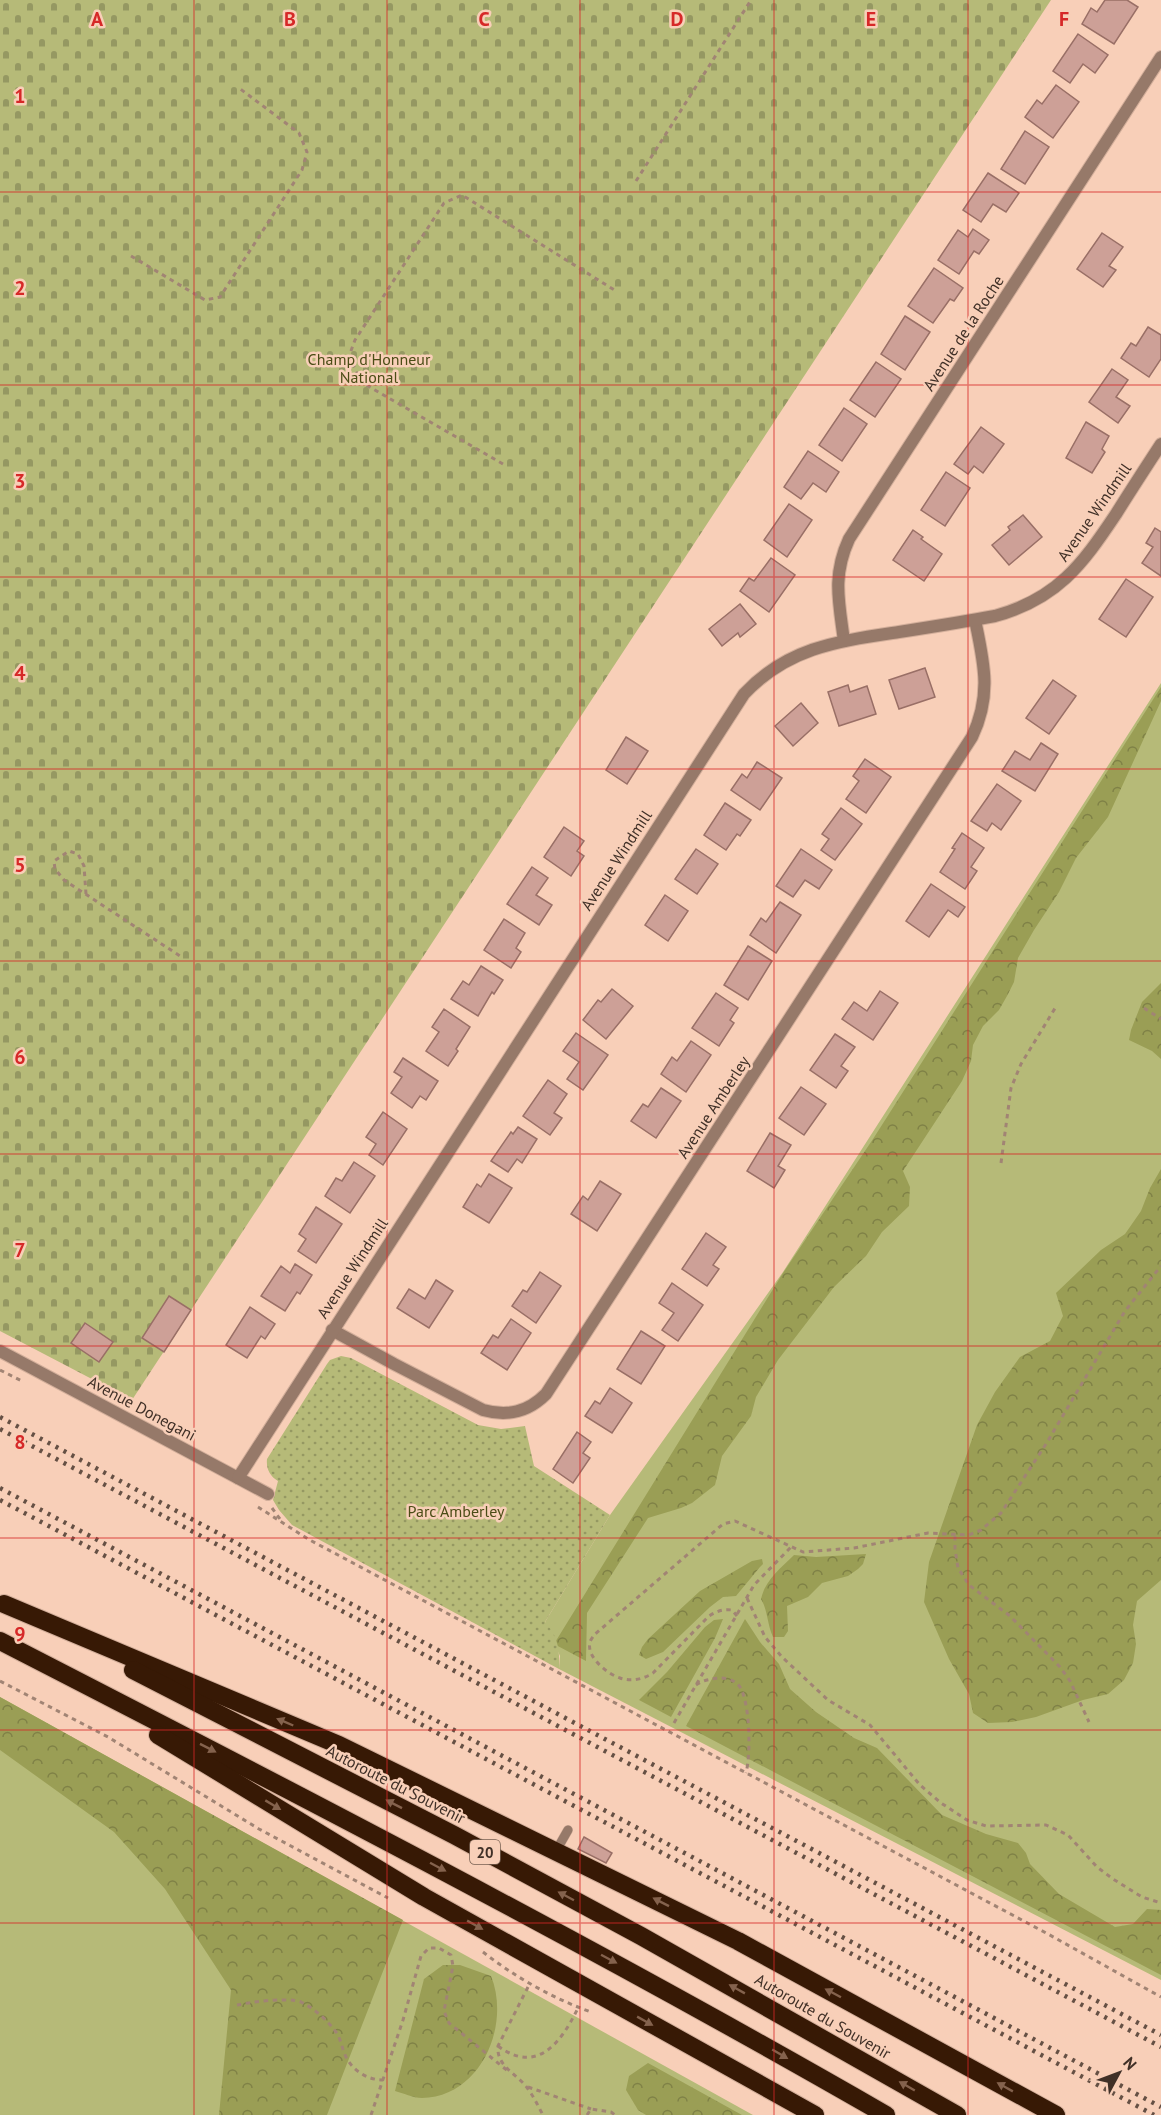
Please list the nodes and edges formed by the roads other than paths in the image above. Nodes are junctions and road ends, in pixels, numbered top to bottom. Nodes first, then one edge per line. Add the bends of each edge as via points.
1 (1161, 57) edge
2 (1161, 444) edge
3 (975, 620) junction
4 (844, 641) junction
5 (332, 1330) junction
6 (0, 1351) edge
7 (238, 1478) junction
8 (269, 1500) road end
9 (2, 1603) edge
10 (0, 1641) edge
11 (26, 1654) junction
12 (568, 1830) dead end
13 (556, 1851) junction
14 (815, 2115) edge
15 (886, 2115) edge
16 (957, 2115) edge
17 (1056, 2115) edge

1 - 4 street, Avenue de la Roche via 849,539 837,576
2 - 3 street, Avenue Windmill via 1074,572 1023,606
3 - 4 street, Avenue Windmill
3 - 5 street, Avenue Amberley via 985,684 982,710 972,737 546,1394 523,1410 483,1410
4 - 5 street, Avenue Windmill via 810,650 776,666 752,685 736,705
5 - 7 street, Avenue Windmill
6 - 7 street, Avenue Donegani
7 - 8 street, Avenue Donegani
13 -> 9 highway via 339,1745
16 -> 9 highway, Autoroute du Souvenir / 20 via 454,1835
10 - 11 highway, 20
11 -> 14 highway via 424,1897
11 -> 15 highway, 20 via 414,1854
12 - 13 lane
17 -> 13 highway via 738,1941

